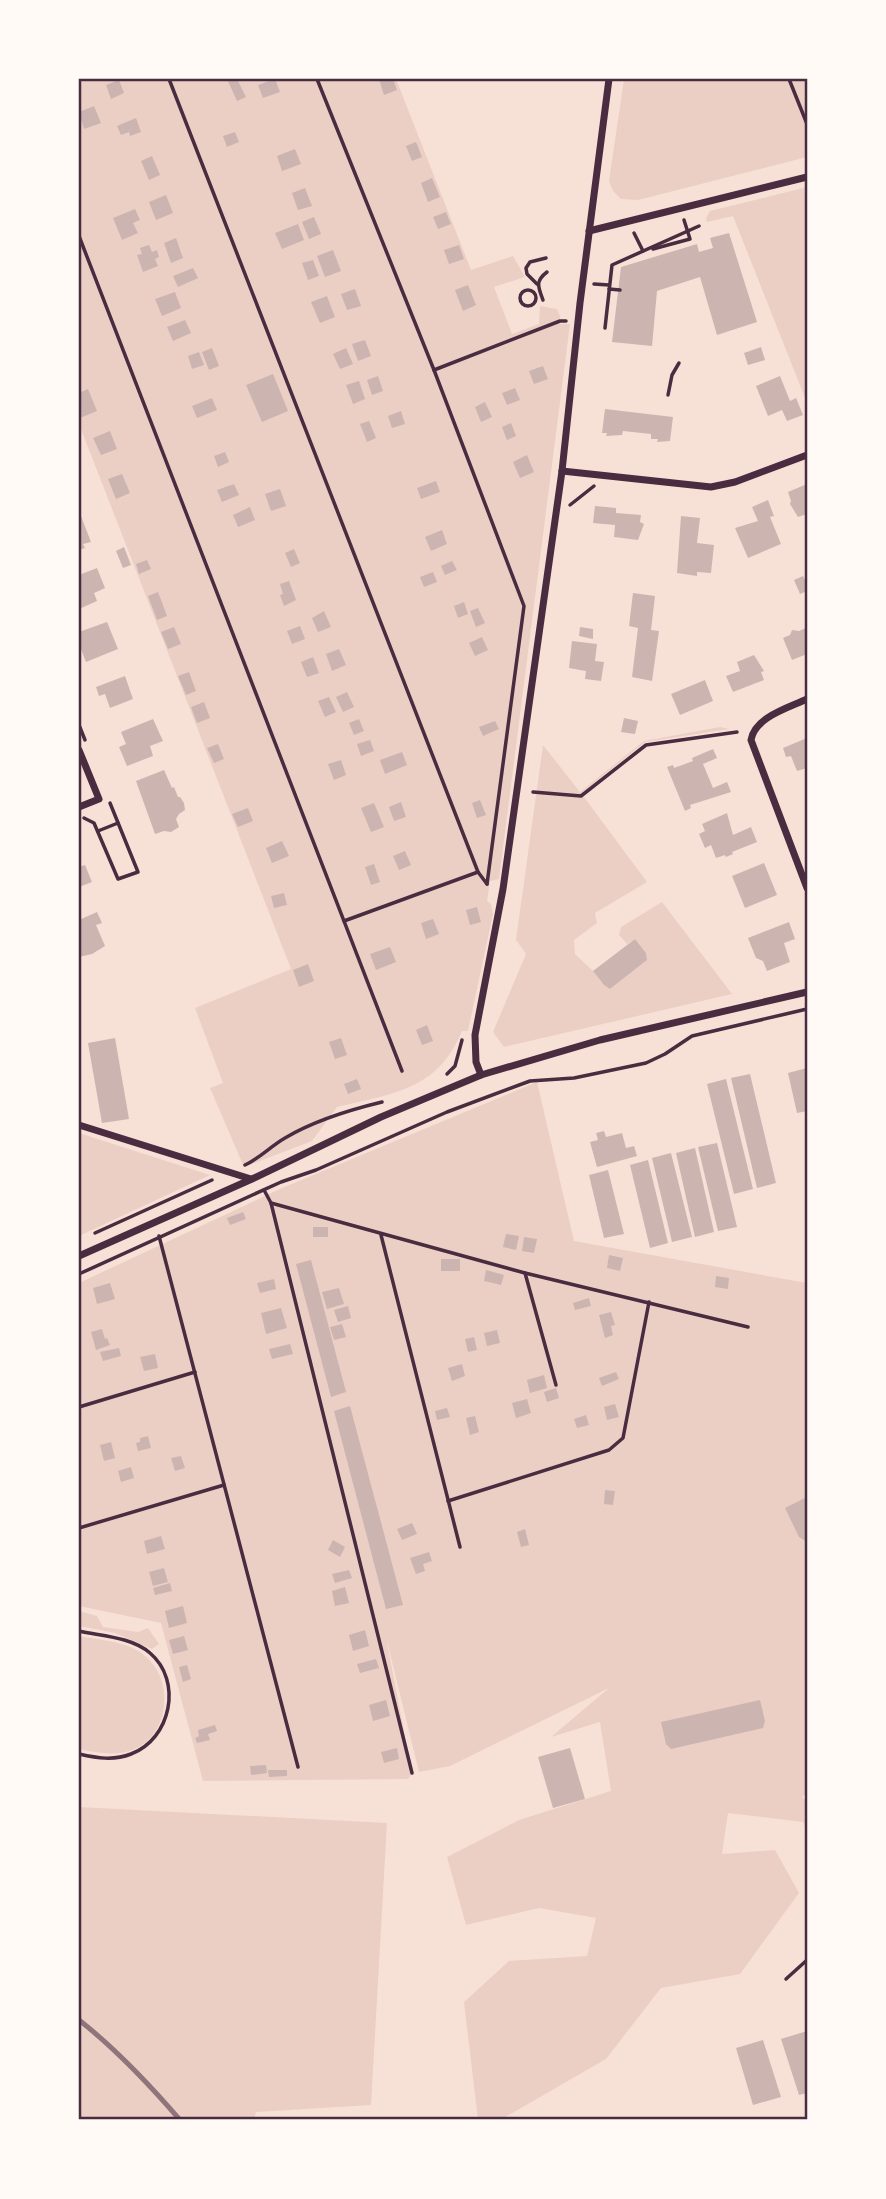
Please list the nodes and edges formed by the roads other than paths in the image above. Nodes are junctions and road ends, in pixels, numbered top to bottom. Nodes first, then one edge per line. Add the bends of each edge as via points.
1 (610, 79) edge
2 (807, 177) edge
3 (589, 231) junction
4 (807, 455) edge
5 (562, 471) junction
6 (807, 699) edge
7 (79, 750) edge
8 (79, 807) edge
9 (807, 888) edge
10 (807, 992) edge
11 (481, 1076) junction
12 (79, 1125) edge
13 (252, 1179) junction
14 (79, 1256) edge

1 - 3 street
2 - 3 street
3 - 5 street
4 - 5 street via 711,487
5 - 11 street via 503,889 475,1035
6 - 9 street via 760,723 751,740
7 - 8 street via 99,799
10 - 11 street via 600,1040
11 - 13 street via 381,1117
12 - 13 street
13 - 14 street

